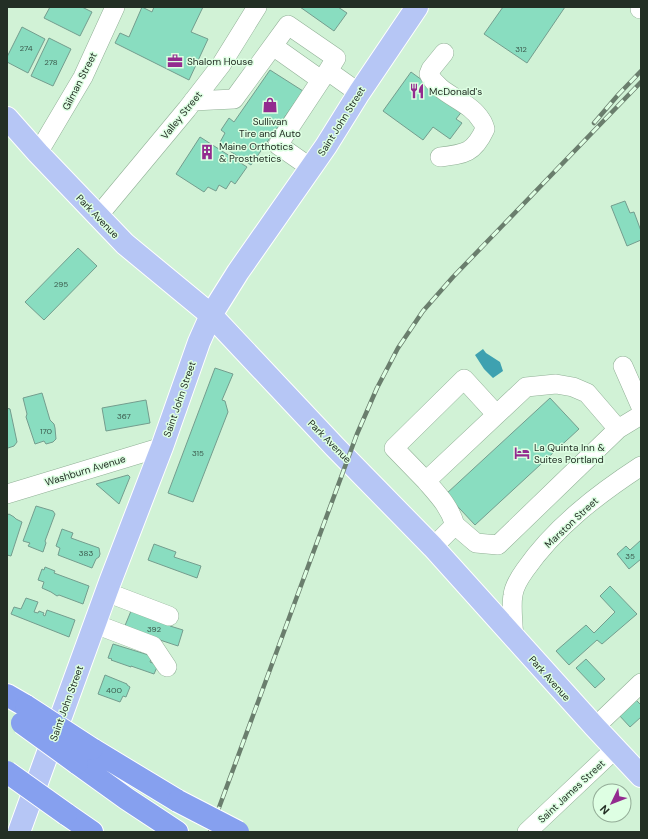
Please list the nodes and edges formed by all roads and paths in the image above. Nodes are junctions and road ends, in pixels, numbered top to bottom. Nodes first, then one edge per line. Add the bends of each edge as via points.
1 (115, 7) edge
2 (257, 7) edge
3 (417, 7) edge
4 (273, 46) junction
5 (444, 53) dead end
6 (324, 75) junction
7 (358, 93) junction
8 (193, 101) junction
9 (469, 108) dead end
10 (7, 118) edge
11 (38, 153) junction
12 (311, 168) junction
13 (98, 216) junction
14 (211, 315) junction
15 (623, 366) dead end
16 (641, 408) edge
17 (496, 414) junction
18 (641, 414) edge
19 (618, 429) junction
20 (162, 447) junction
21 (641, 466) edge
22 (426, 481) junction
23 (7, 494) edge
24 (455, 526) junction
25 (433, 547) junction
26 (106, 592) junction
27 (169, 616) dead end
28 (95, 624) junction
29 (514, 638) junction
30 (167, 667) dead end
31 (641, 683) edge
32 (7, 695) edge
33 (18, 713) edge
34 (595, 727) junction
35 (615, 749) junction
36 (85, 756) junction
37 (7, 772) edge
38 (641, 776) edge
39 (173, 829) edge
40 (18, 832) edge
41 (92, 832) edge
42 (238, 832) edge
43 (527, 832) edge

1 - 11 street, Gilman Street via 83,77
2 - 8 street, Valley Street via 221,65
3 - 7 main road, Saint John Street
4 - 6 street
4 - 6 street via 288,25 336,58
4 - 8 street via 234,99
5 - 9 street via 429,74 433,82
6 - 7 street
6 - 12 street via 278,145
7 - 12 main road, Saint John Street
8 - 13 street, Valley Street
10 - 11 main road, Park Avenue
11 - 13 main road, Park Avenue
12 - 14 main road, Saint John Street
13 - 14 main road, Park Avenue via 125,244
14 - 20 main road, Saint John Street
14 - 25 main road, Park Avenue
15 - 16 street
17 - 19 street via 526,387 556,384 587,393
17 - 22 street
17 - 22 street via 464,379 394,448
18 - 19 street
19 - 24 street via 498,545 476,543
20 - 23 street, Washburn Avenue
20 - 26 main road, Saint John Street
21 - 29 street, Marston Street via 584,507 532,560 520,577 513,594
22 - 24 street via 446,504
24 - 25 street
25 - 29 main road, Park Avenue
26 - 27 street
26 - 28 main road, Saint John Street
28 - 30 street via 152,646
28 - 40 main road, Saint John Street
29 - 34 main road, Park Avenue
31 - 34 street
32 - 33 highway
33 - 36 highway, bridge
34 - 35 main road, Park Avenue
35 - 38 main road, Park Avenue
35 - 43 street, Saint James Street
36 - 39 highway
36 - 42 highway, bridge
37 - 41 highway, bridge

